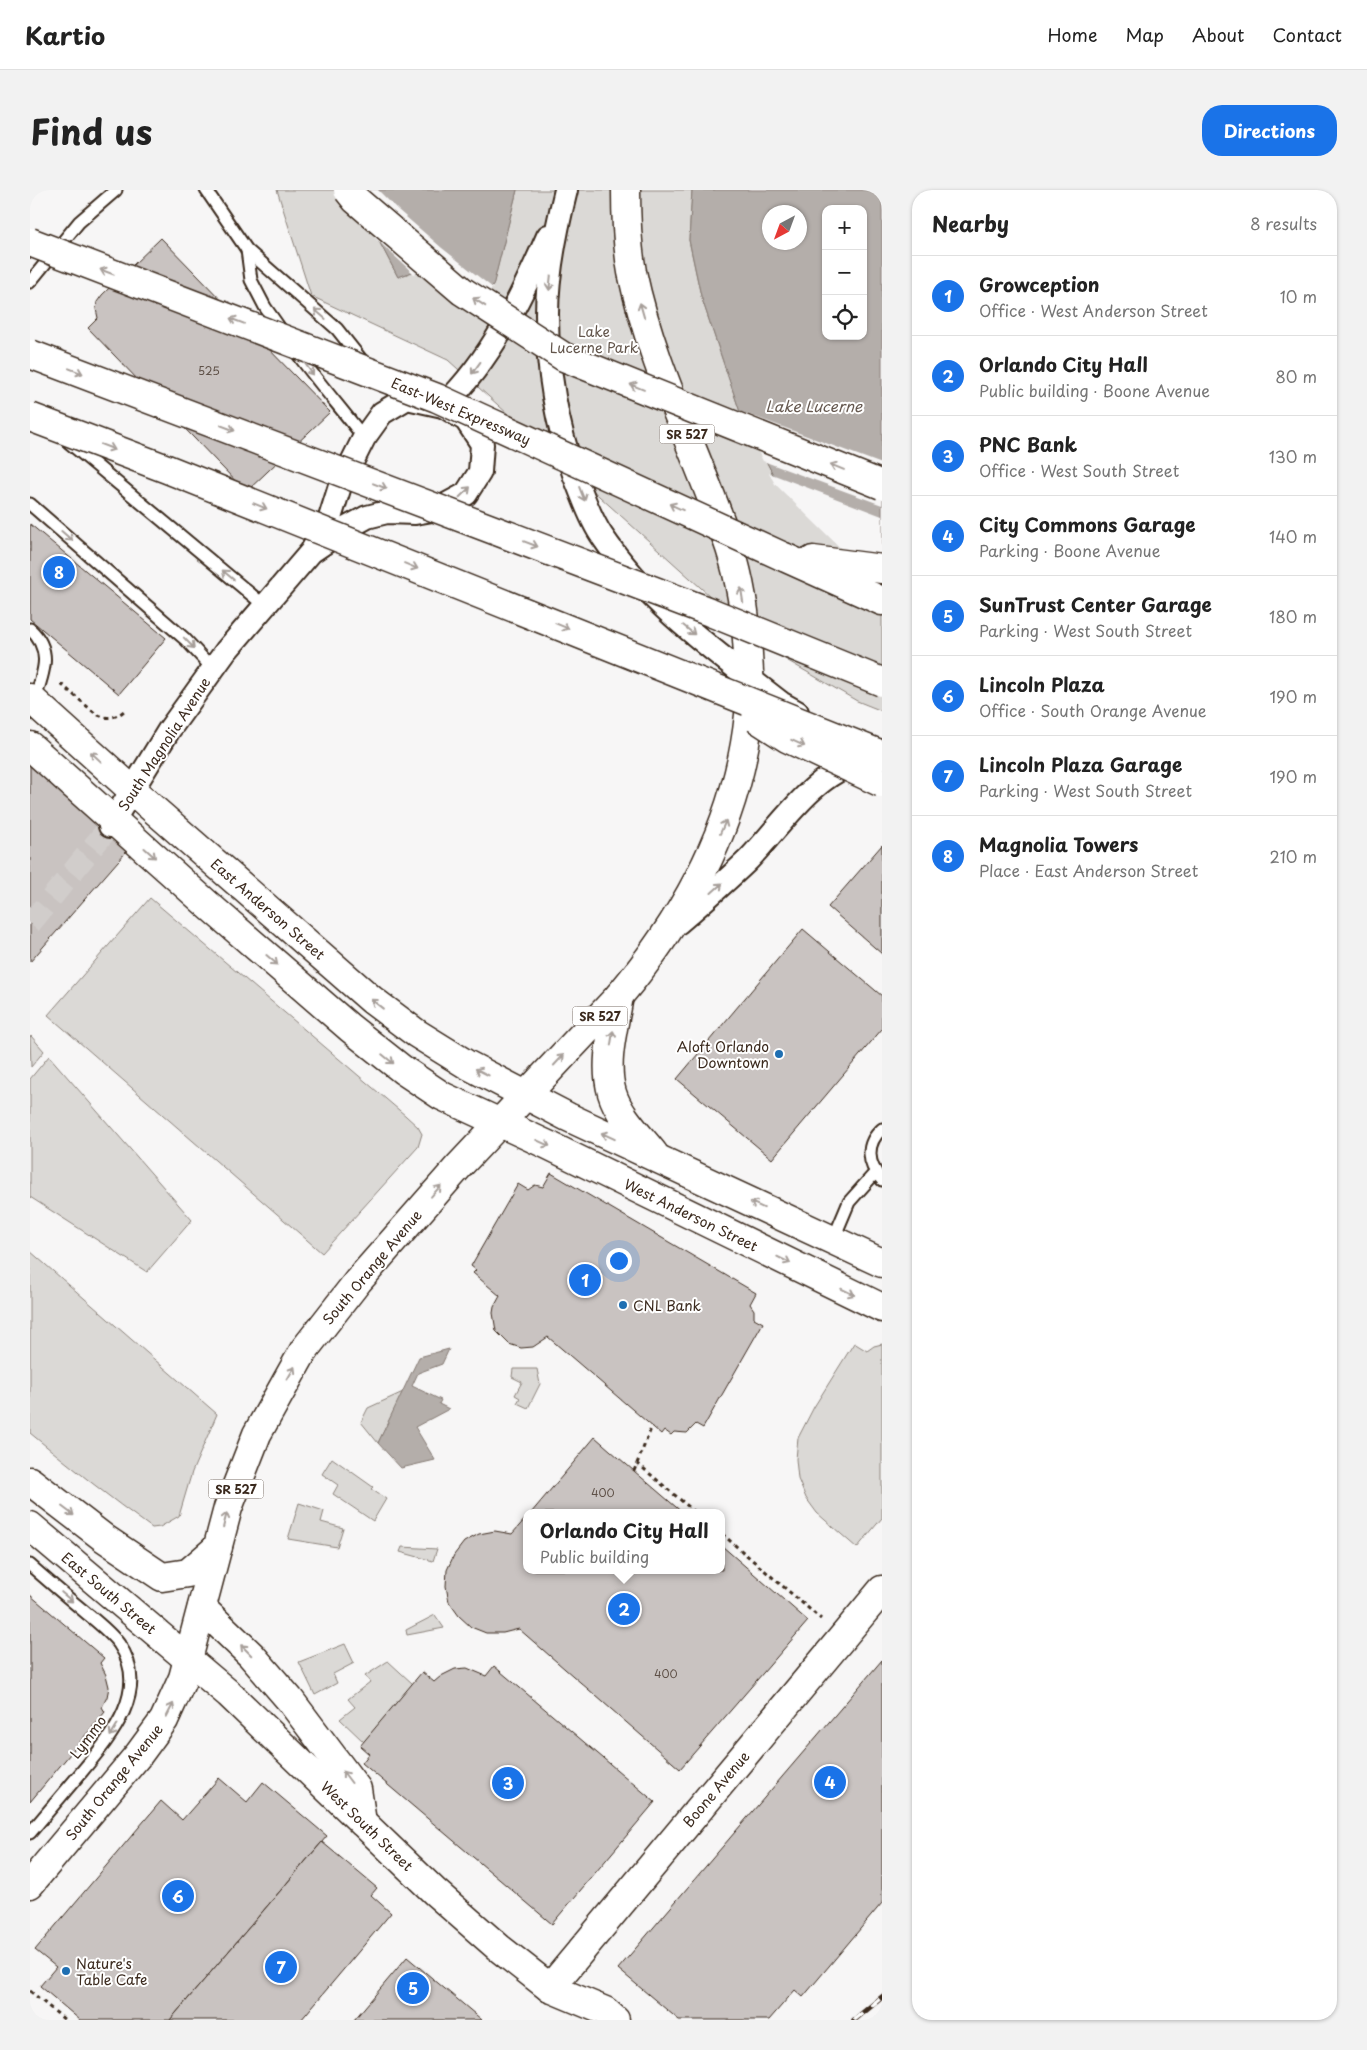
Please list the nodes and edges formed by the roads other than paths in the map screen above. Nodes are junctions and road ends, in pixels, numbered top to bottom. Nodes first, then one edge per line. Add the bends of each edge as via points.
1 (116, 190) edge
2 (206, 190) edge
3 (348, 190) edge
4 (626, 190) edge
5 (564, 195) edge
6 (30, 242) edge
7 (247, 250) junction
8 (30, 282) edge
9 (30, 354) edge
10 (391, 396) junction
11 (444, 406) junction
12 (30, 417) edge
13 (30, 423) edge
14 (364, 438) junction
15 (882, 486) edge
16 (30, 504) edge
17 (311, 552) junction
18 (784, 557) junction
19 (882, 569) edge
20 (882, 601) edge
21 (266, 606) junction
22 (30, 629) edge
23 (213, 669) junction
24 (749, 678) junction
25 (698, 680) junction
26 (882, 682) edge
27 (32, 699) edge
28 (30, 746) edge
29 (882, 749) edge
30 (882, 757) edge
31 (882, 783) edge
32 (132, 790) junction
33 (112, 823) junction
34 (668, 932) junction
35 (618, 996) junction
36 (525, 1095) junction
37 (499, 1123) junction
38 (882, 1129) edge
39 (658, 1159) junction
40 (879, 1176) edge
41 (833, 1240) junction
42 (882, 1262) edge
43 (882, 1308) edge
44 (30, 1481) edge
45 (30, 1526) edge
46 (218, 1547) junction
47 (30, 1565) edge
48 (882, 1590) edge
49 (202, 1608) junction
50 (188, 1660) junction
51 (362, 1822) junction
52 (30, 1833) edge
53 (30, 1884) edge
54 (550, 1988) junction
55 (572, 2020) edge
56 (615, 2020) edge

1 - 8 lane via 79,222
2 - 7 lane
15 -> 3 main road, bridge via 564,357 462,291
24 -> 4 main road, South Orange Avenue / SR 527 via 741,588 730,549 642,310 632,270 626,224
5 -> 11 street via 533,270 497,338
5 -> 24 street via 547,313 549,355 559,423 568,458 601,534 624,565 684,627
18 -> 6 main road, East-West Expressway, bridge via 437,398
10 -> 7 lane via 337,329
7 -> 14 lane via 251,280 265,307 311,373
9 -> 26 main road, bridge via 710,612
10 - 11 street, South Magnolia Avenue
10 - 14 street, South Magnolia Avenue
17 -> 11 street, South Magnolia Avenue via 368,517 387,512 438,510 466,494 480,472 482,444 466,420
12 -> 25 main road, bridge
21 -> 13 lane via 36,416
14 - 17 street, South Magnolia Avenue via 340,486 330,518
16 -> 23 lane via 185,639
17 - 21 street, South Magnolia Avenue
18 - 19 main road
18 - 20 main road, East-West Expressway
21 - 23 street, South Magnolia Avenue
22 - 27 lane via 43,645 44,670
23 - 32 street, South Magnolia Avenue via 169,730
24 - 29 street via 781,703 826,729
34 -> 24 main road, South Orange Avenue / SR 527 via 727,817 743,752 749,713
25 - 30 main road, bridge
25 -> 31 main road, bridge via 787,738
32 -> 27 main road, East Anderson Street
28 - 33 main road
34 -> 30 street via 747,861 828,778 858,762
32 - 33 street, South Magnolia Avenue
36 -> 32 main road, East Anderson Street via 433,1044 372,1000
33 -> 37 main road via 403,1070 442,1096
34 - 35 main road, South Orange Avenue / SR 527
36 -> 35 main road, South Orange Avenue / SR 527
39 -> 35 main road via 624,1116 613,1094 609,1053
36 - 37 main road, South Orange Avenue / SR 527
39 -> 36 main road
37 -> 43 main road, West Anderson Street
46 -> 37 main road, South Orange Avenue / SR 527 via 228,1508 257,1434 304,1350 358,1280
38 - 40 lane via 874,1137 870,1155
41 -> 39 main road
40 - 41 lane via 849,1202
41 - 42 main road
44 -> 46 main road via 104,1538 162,1577 188,1573
45 - 50 main road, East South Street
46 - 49 main road, South Orange Avenue / SR 527
47 -> 52 lane, Lymmo via 118,1642 130,1668 130,1686 122,1717 108,1740
48 - 54 main road, Boone Avenue
49 - 50 main road, South Orange Avenue / SR 527
51 -> 49 main road via 357,1789 283,1692 251,1655
50 - 51 main road, West South Street via 229,1694
53 -> 50 main road, South Orange Avenue / SR 527 via 164,1720 175,1700
51 - 54 main road, West South Street via 435,1892
54 - 55 main road, West South Street
54 - 56 main road, West South Street via 605,2011

